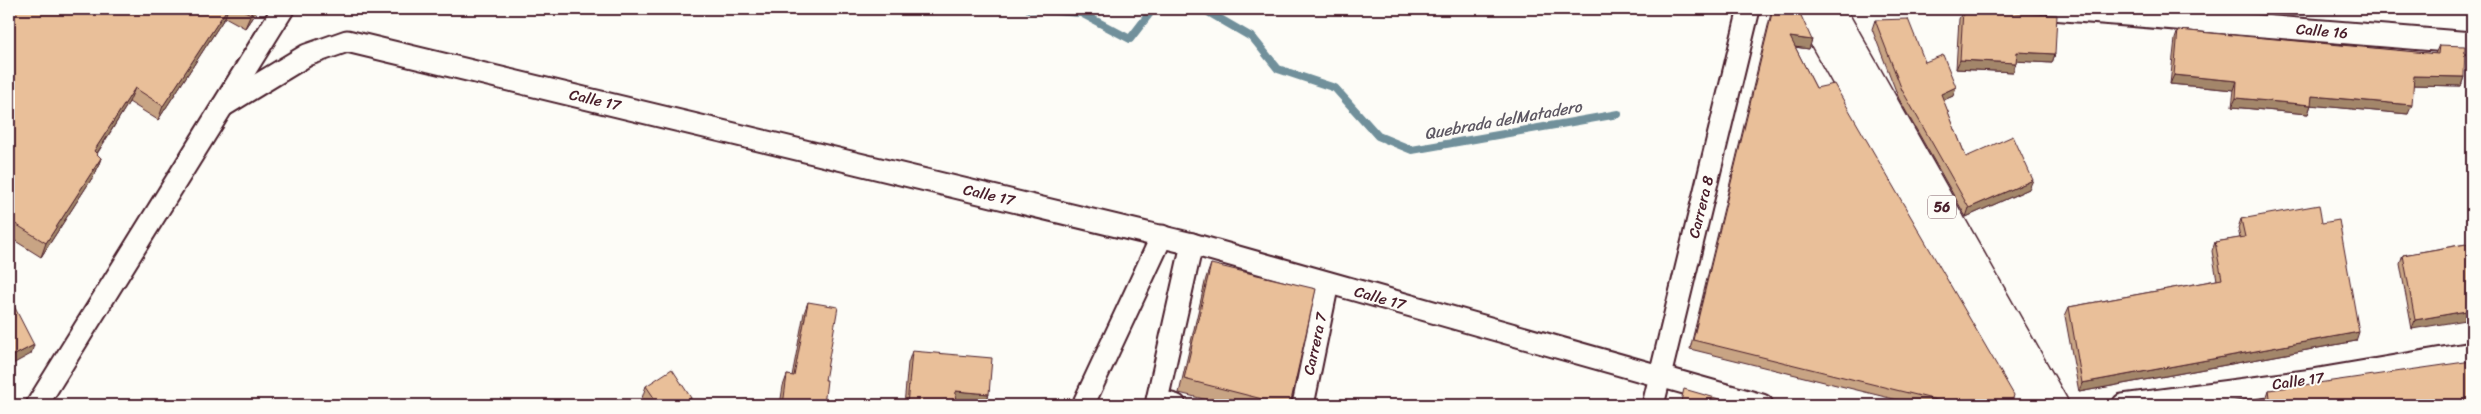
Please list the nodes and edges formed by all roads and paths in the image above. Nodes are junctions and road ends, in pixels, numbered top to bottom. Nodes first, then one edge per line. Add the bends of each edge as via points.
1 (283, 9) edge
2 (1749, 9) edge
3 (1807, 9) edge
4 (1830, 9) edge
5 (2052, 9) edge
6 (2472, 43) edge
7 (223, 106) junction
8 (1162, 236) junction
9 (1192, 244) junction
10 (1328, 283) junction
11 (2472, 353) edge
12 (1660, 377) junction
13 (1166, 403) edge
14 (37, 405) edge
15 (1083, 405) edge
16 (1303, 405) edge
17 (1653, 405) edge
18 (1762, 405) edge
19 (2029, 405) edge
20 (2054, 405) edge
21 (2123, 405) edge

1 - 7 street
2 - 12 street, Carrera 8
3 - 19 main road, 56
4 - 20 main road, 56
5 - 6 street, Calle 16
7 - 8 street, Calle 17 via 307,55 347,41
7 - 14 street
8 - 9 street, Calle 17
8 - 15 street
9 - 10 street, Calle 17
9 - 13 street
10 - 12 street, Calle 17
10 - 16 street, Carrera 7
11 - 21 street, Calle 17 via 2313,380
12 - 17 street, Carrera 8
12 - 18 street, Calle 17

